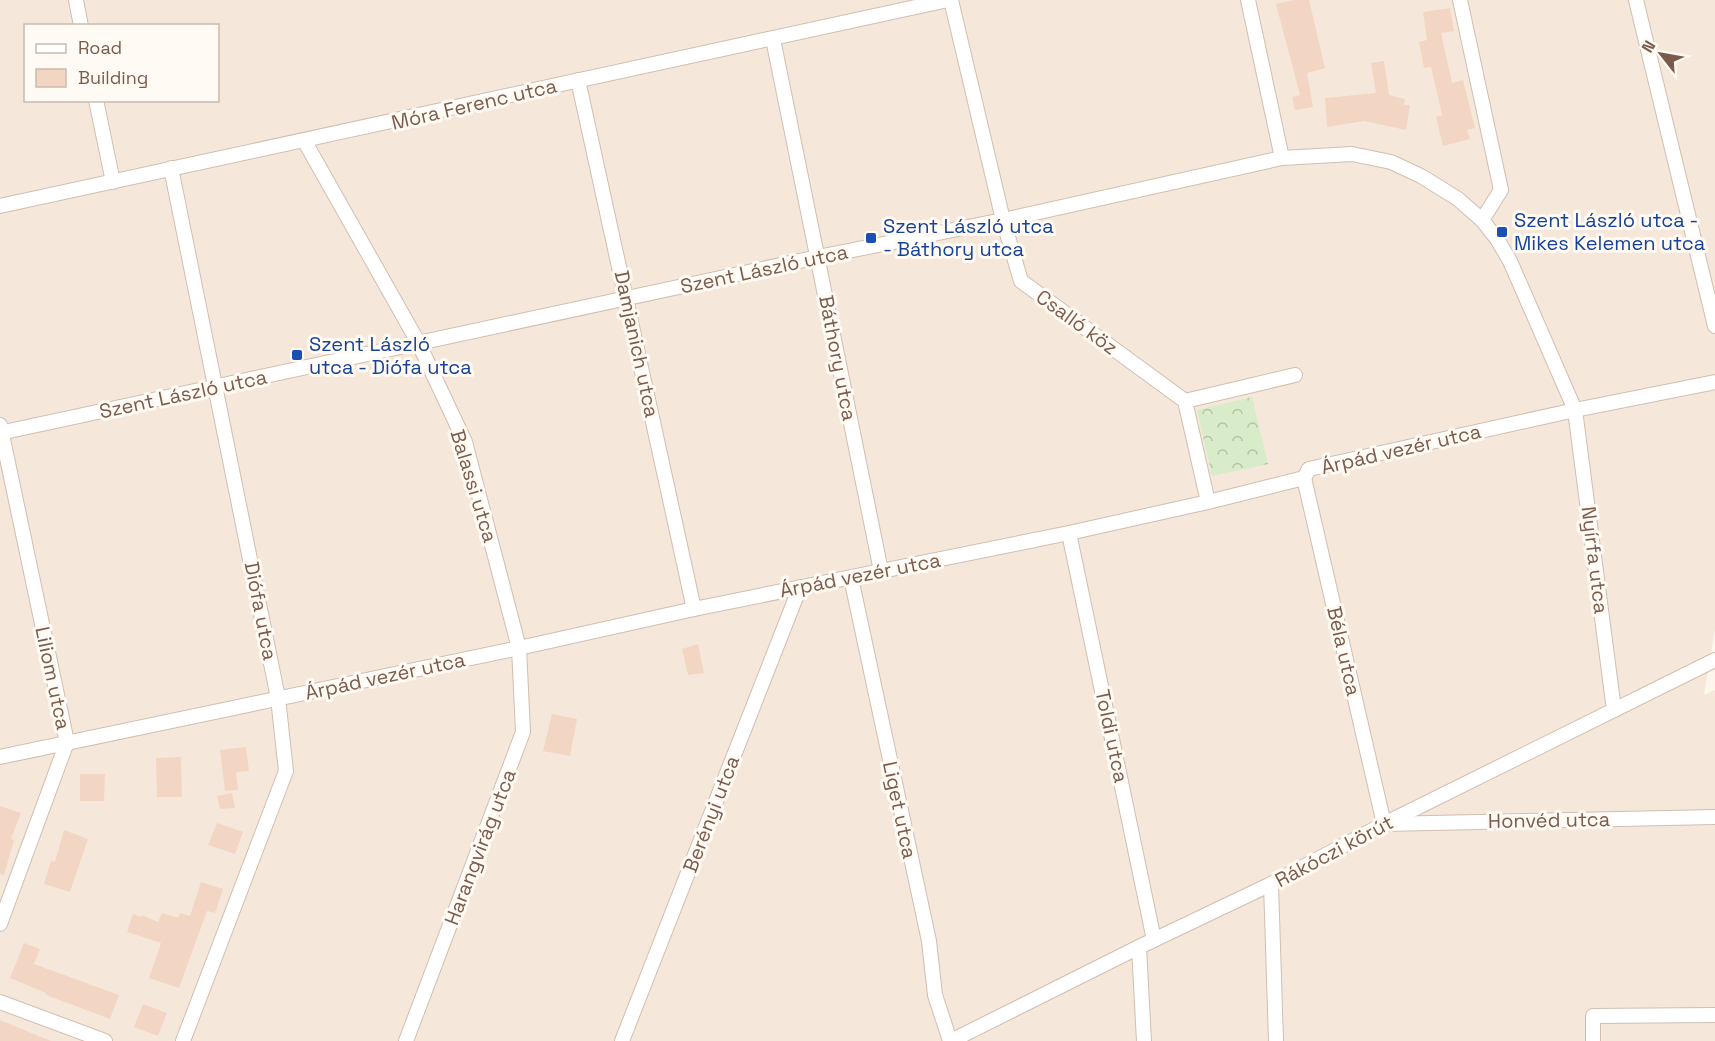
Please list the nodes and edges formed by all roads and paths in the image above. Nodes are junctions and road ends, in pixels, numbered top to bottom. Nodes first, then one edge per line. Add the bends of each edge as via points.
1 (76, 0) edge
2 (949, 0) edge
3 (1248, 0) edge
4 (1460, 0) edge
5 (1636, 0) edge
6 (81, 24) edge
7 (773, 39) junction
8 (578, 80) junction
9 (96, 102) edge
10 (305, 142) junction
11 (1282, 158) junction
12 (171, 168) junction
13 (113, 182) junction
14 (0, 206) edge
15 (1003, 220) junction
16 (1482, 220) junction
17 (818, 257) junction
18 (627, 298) junction
19 (1715, 326) edge
20 (418, 342) junction
21 (1295, 375) dead end
22 (1715, 382) edge
23 (216, 388) junction
24 (1185, 401) junction
25 (1575, 410) junction
26 (1, 430) edge
27 (1304, 478) junction
28 (1208, 502) junction
29 (1070, 533) junction
30 (881, 571) junction
31 (851, 578) junction
32 (801, 587) junction
33 (694, 609) junction
34 (519, 648) junction
35 (1715, 660) edge
36 (278, 698) junction
37 (1614, 710) junction
38 (67, 742) junction
39 (0, 757) edge
40 (1715, 816) edge
41 (1384, 824) junction
42 (1271, 885) junction
43 (0, 924) edge
44 (1154, 940) junction
45 (1139, 947) junction
46 (0, 1002) edge
47 (1715, 1016) edge
48 (105, 1041) edge
49 (183, 1041) edge
50 (405, 1041) edge
51 (622, 1041) edge
52 (951, 1041) edge
53 (1144, 1041) edge
54 (1276, 1041) edge
55 (1593, 1041) edge

1 - 6 street
2 - 7 street, Móra Ferenc utca
2 - 15 street, Csalló köz
3 - 11 street
4 - 16 street via 1501,190
5 - 19 street
7 - 8 street, Móra Ferenc utca
7 - 17 street, Báthory utca
8 - 10 street, Móra Ferenc utca
8 - 18 street, Damjanich utca
9 - 13 street
10 - 12 street, Móra Ferenc utca
10 - 20 street, Balassi utca
11 - 15 street, Szent László utca
11 - 16 street, Szent László utca via 1352,154 1391,162 1458,199
12 - 13 street, Móra Ferenc utca
12 - 23 street, Diófa utca
13 - 14 street, Móra Ferenc utca
15 - 17 street, Szent László utca
15 - 24 street, Csalló köz via 1021,281
16 - 25 street, Szent László utca via 1510,261
17 - 18 street, Szent László utca
17 - 30 street, Báthory utca
18 - 20 street, Szent László utca
18 - 33 street, Damjanich utca
20 - 23 street, Szent László utca
20 - 34 street, Balassi utca via 465,442
21 - 24 street
22 - 25 street, Árpád vezér utca
23 - 26 street, Szent László utca
23 - 36 street, Diófa utca
24 - 28 street
25 - 27 street, Árpád vezér utca via 1309,469
25 - 37 street, Nyírfa utca
26 - 38 street, Liliom utca
27 - 28 street, Árpád vezér utca
27 - 41 street, Béla utca
28 - 29 street, Árpád vezér utca
29 - 30 street, Árpád vezér utca
29 - 44 street, Toldi utca
30 - 31 street, Árpád vezér utca
31 - 32 street, Árpád vezér utca
31 - 52 street, Liget utca via 929,941 935,995
32 - 33 street, Árpád vezér utca
32 - 51 street, Berényi utca
33 - 34 street, Árpád vezér utca
34 - 36 street, Árpád vezér utca
34 - 50 street, Harangvirág utca via 524,732
35 - 37 street, Rákóczi körút
36 - 38 street, Árpád vezér utca
36 - 49 street, Diófa utca via 286,771
37 - 41 street, Rákóczi körút
38 - 39 street, Árpád vezér utca
38 - 43 street, Liliom utca
40 - 41 street, Honvéd utca
41 - 42 street, Rákóczi körút
42 - 44 street, Rákóczi körút
42 - 54 street
44 - 45 street, Rákóczi körút
45 - 52 street, Rákóczi körút
45 - 53 street
46 - 48 street
47 - 55 street via 1593,1016

